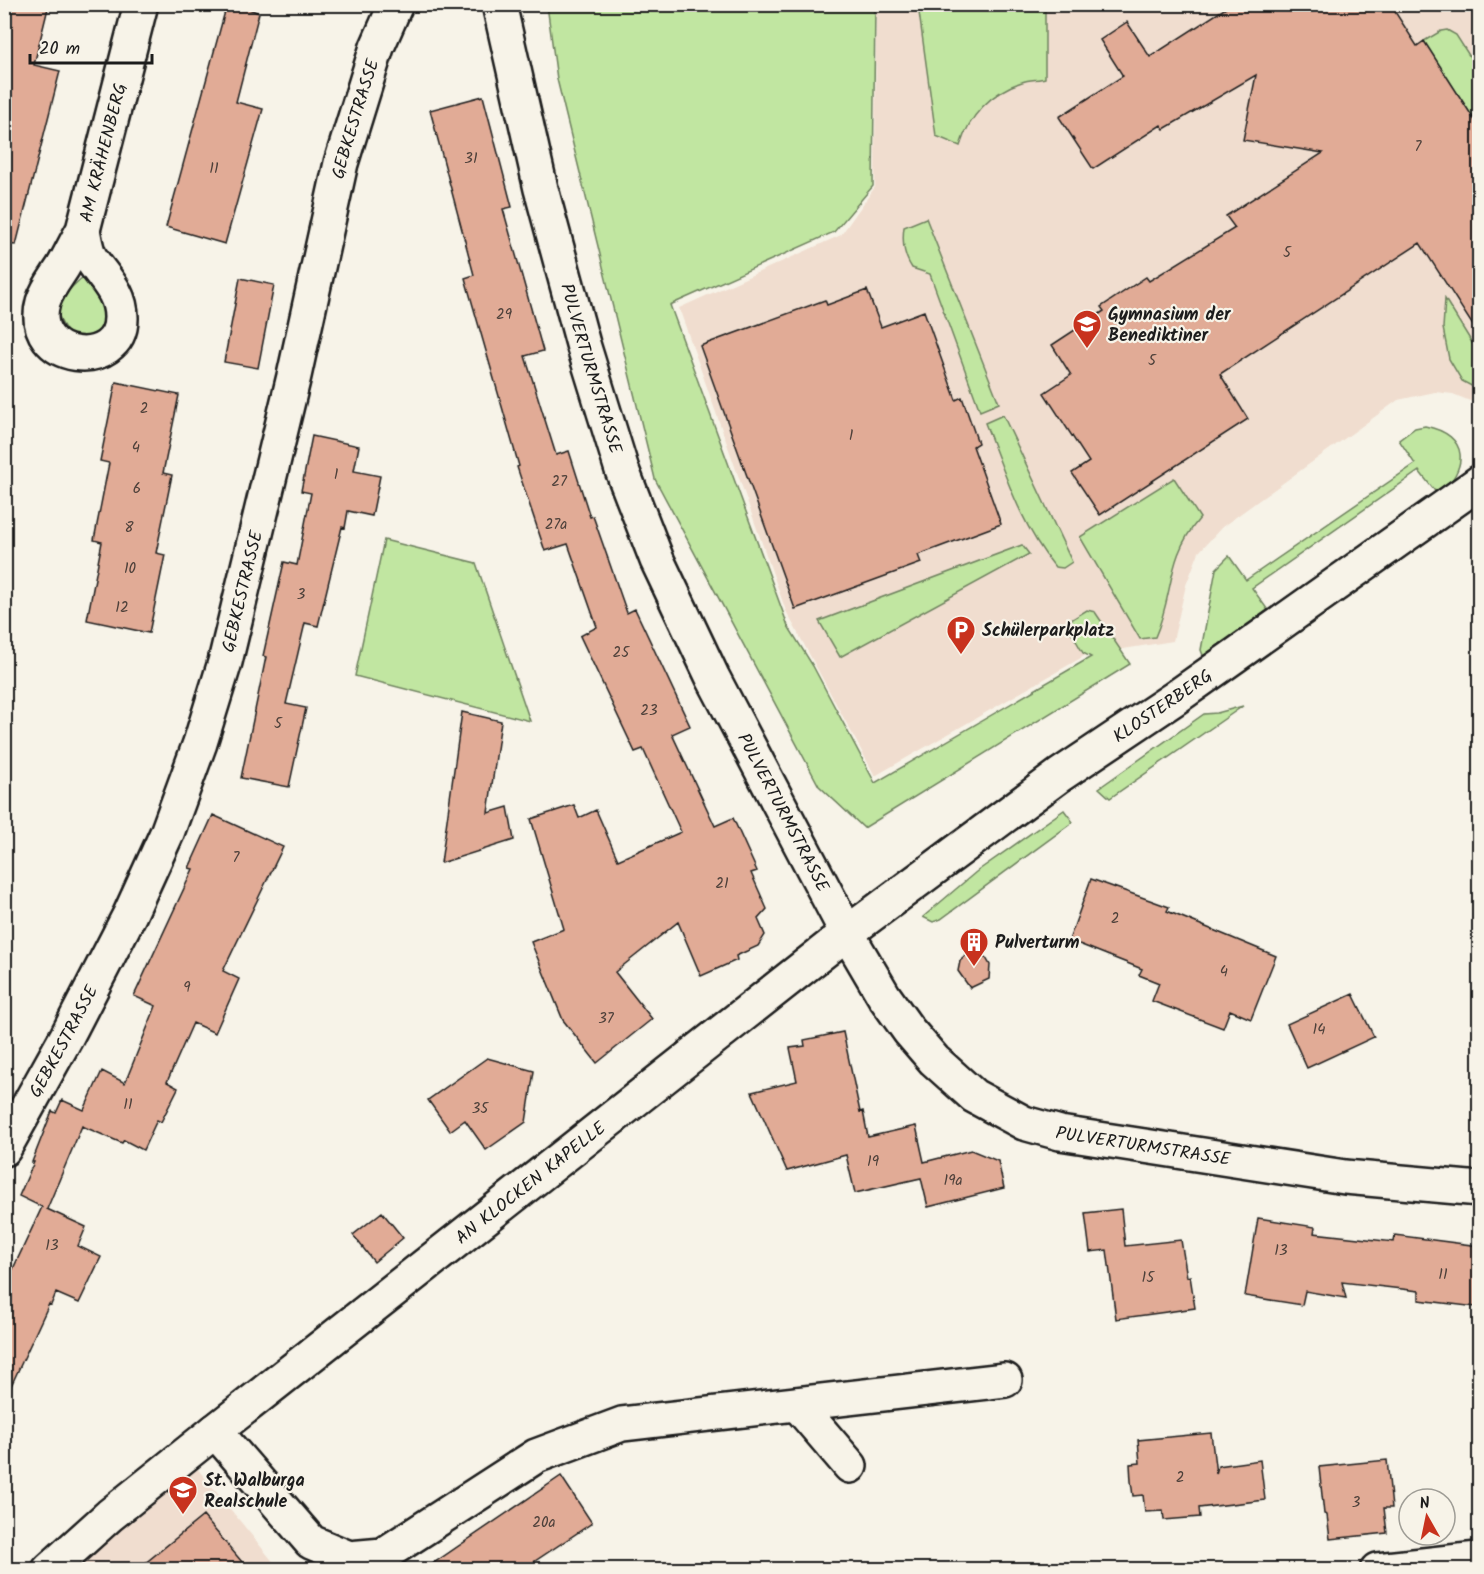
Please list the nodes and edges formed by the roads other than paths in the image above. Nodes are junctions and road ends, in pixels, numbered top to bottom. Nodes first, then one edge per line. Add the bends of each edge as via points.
1 (141, 4) edge
2 (396, 4) edge
3 (498, 4) edge
4 (83, 230) dead end
5 (1479, 482) edge
6 (847, 933) junction
7 (4, 1149) edge
8 (1479, 1189) edge
9 (1005, 1380) dead end
10 (797, 1404) junction
11 (214, 1431) junction
12 (850, 1466) dead end
13 (1479, 1560) edge
14 (50, 1569) edge
15 (1377, 1569) edge

1 - 4 street, AM KRÄHENBERG
2 - 7 street, GEBKESTRASSE via 341,163 225,662 200,743 167,833 130,914
3 - 6 street, PULVERTURMSTRASSE via 555,241 639,518 713,678
5 - 6 street, KLOSTERBERG via 1060,775
6 - 8 street, PULVERTURMSTRASSE via 884,996 934,1060 974,1096 1024,1123 1100,1140 1345,1177
6 - 11 street, AN KLOCKEN KAPELLE
9 - 10 street
10 - 11 street via 622,1424 536,1456 383,1555 349,1558 311,1542
10 - 12 street
11 - 14 street, AN KLOCKEN KAPELLE
13 - 15 street

